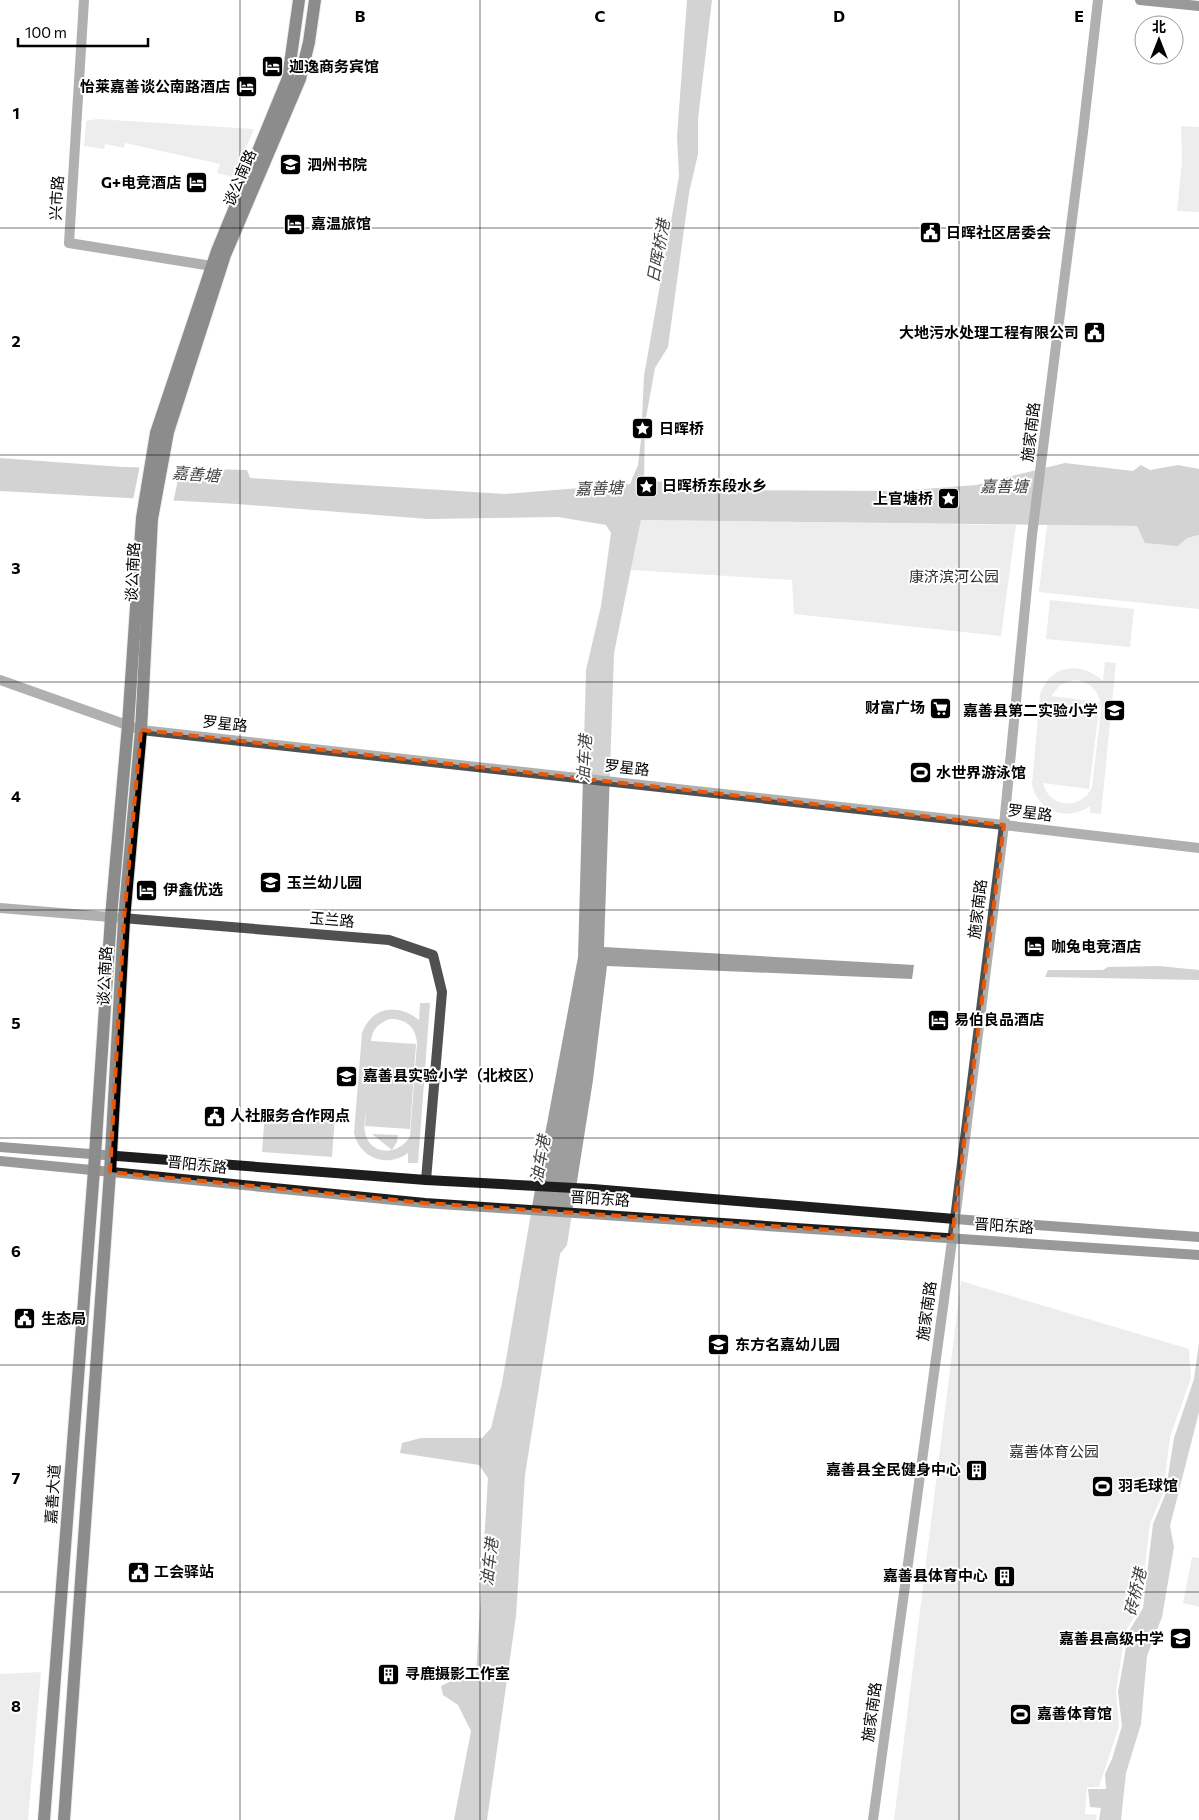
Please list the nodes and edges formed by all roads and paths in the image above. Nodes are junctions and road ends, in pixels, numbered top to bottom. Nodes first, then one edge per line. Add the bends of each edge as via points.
1 (84, 0) edge
2 (300, 0) edge
3 (315, 0) edge
4 (1098, 0) edge
5 (1140, 0) edge
6 (1199, 6) edge
7 (216, 267) junction
8 (147, 518) junction
9 (0, 680) edge
10 (128, 725) junction
11 (141, 730) junction
12 (1004, 825) junction
13 (1199, 848) edge
14 (0, 908) edge
15 (111, 917) junction
16 (124, 918) junction
17 (0, 1147) edge
18 (95, 1154) junction
19 (111, 1156) junction
20 (0, 1161) edge
21 (94, 1170) junction
22 (110, 1172) junction
23 (426, 1180) junction
24 (955, 1219) junction
25 (1199, 1237) edge
26 (952, 1238) junction
27 (1199, 1255) edge
28 (44, 1820) edge
29 (64, 1820) edge
30 (873, 1820) edge

1 - 7 street, 兴市路 via 69,243
2 - 7 main road, 谈公南路 via 288,78
3 - 7 main road, 谈公南路 via 300,79
4 - 12 street, 施家南路 via 1032,535
5 - 6 main road
7 - 8 main road, 谈公南路 via 162,432
8 - 10 main road, 谈公南路
8 - 11 main road, 谈公南路
9 - 10 street, 罗星路
10 - 11 street, 罗星路
10 - 15 main road, 谈公南路
11 - 12 street, 罗星路
11 - 16 main road, 谈公南路
12 - 13 street, 罗星路
12 - 24 street, 施家南路
14 - 15 street, 玉兰路
15 - 16 street, 玉兰路
15 - 18 main road, 谈公南路
16 - 19 main road, 谈公南路
16 - 23 street, 玉兰路 via 389,940 433,956 442,992
17 - 18 main road, 晋阳东路
18 - 19 main road, 晋阳东路
18 - 21 main road, 谈公南路
19 - 22 main road, 谈公南路
19 - 23 main road, 晋阳东路
20 - 21 main road, 晋阳东路
21 - 22 main road, 晋阳东路
21 - 28 main road, 嘉善大道
22 - 26 main road, 晋阳东路 via 425,1202
22 - 29 main road
23 - 24 main road, 晋阳东路 via 593,1189
24 - 25 main road, 晋阳东路
24 - 26 street, 施家南路
26 - 27 main road, 晋阳东路
26 - 30 street, 施家南路

